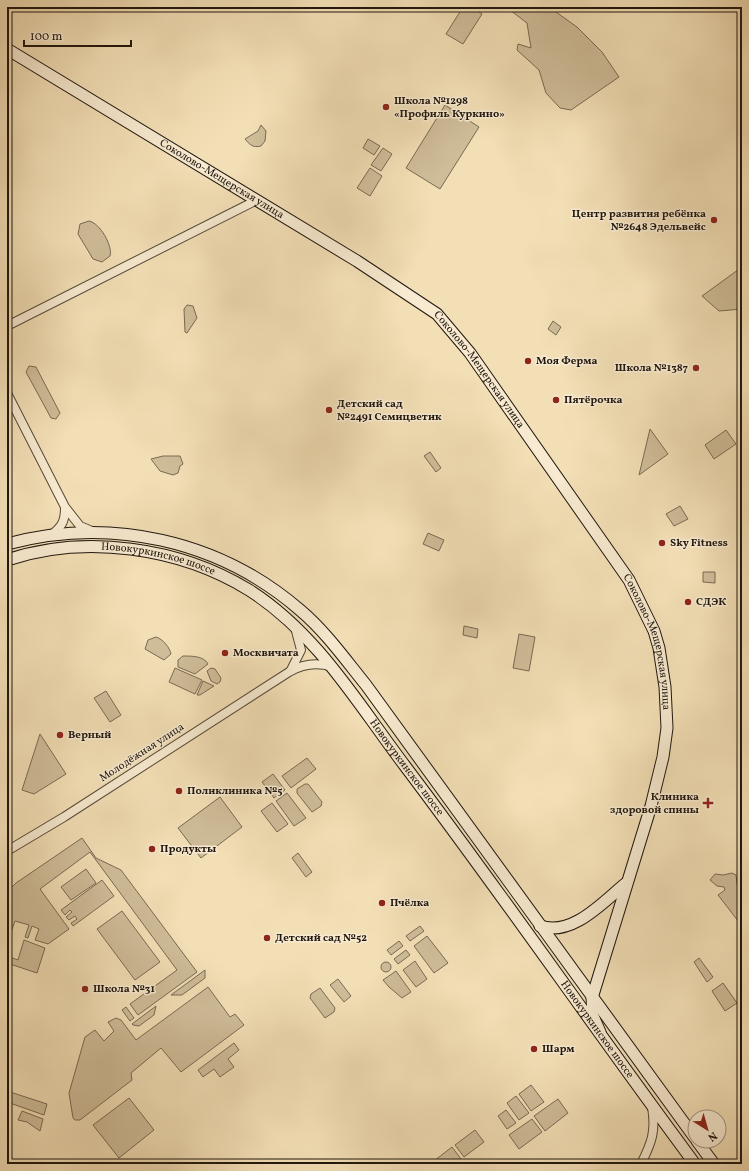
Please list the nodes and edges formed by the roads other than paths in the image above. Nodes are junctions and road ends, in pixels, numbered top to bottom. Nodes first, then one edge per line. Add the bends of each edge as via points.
1 (7, 49) edge
2 (257, 200) junction
3 (7, 326) edge
4 (7, 393) edge
5 (65, 507) junction
6 (92, 532) junction
7 (51, 535) junction
8 (7, 544) edge
9 (7, 560) edge
10 (292, 622) junction
11 (332, 667) junction
12 (289, 672) junction
13 (7, 851) edge
14 (626, 884) junction
15 (540, 926) junction
16 (575, 998) junction
17 (592, 998) junction
18 (600, 1032) junction
19 (651, 1104) junction
20 (687, 1128) edge
21 (687, 1130) edge
22 (678, 1140) junction
23 (703, 1149) edge
24 (641, 1164) edge
25 (695, 1164) edge
26 (714, 1164) edge

1 - 2 main road, Соколово-Мещерская улица
2 - 3 street
2 - 14 main road, Соколово-Мещерская улица via 398,287 430,308 445,322 470,352 606,546 640,600 659,648 665,687 667,728 651,806
4 - 5 street
5 - 6 street via 80,526
5 - 7 street via 65,520
6 - 7 main road, Новокуркинское шоссе
6 - 15 main road, Новокуркинское шоссе via 134,534 212,555 255,576 301,610 366,685
7 - 8 main road, Новокуркинское шоссе
9 - 10 main road, Новокуркинское шоссе via 82,547 151,553 203,568 230,580 249,590
10 - 11 main road, Новокуркинское шоссе
10 - 12 street, Молодёжная улица via 298,633 301,650
11 - 12 street, Молодёжная улица via 314,664 298,667
11 - 16 main road, Новокуркинское шоссе
12 - 13 street, Молодёжная улица
14 - 15 main road via 591,912 567,926 557,929
14 - 17 main road, Соколово-Мещерская улица
15 - 17 main road, Новокуркинское шоссе
16 - 17 main road via 583,1002
16 - 18 main road, Новокуркинское шоссе
17 - 18 main road, Соколово-Мещерская улица via 593,1016
17 - 20 main road, Новокуркинское шоссе
18 - 19 main road, Новокуркинское шоссе
19 - 22 main road, Новокуркинское шоссе
19 - 24 street via 653,1135
21 - 22 street via 679,1130 676,1135
22 - 25 main road, Новокуркинское шоссе
23 - 26 main road

